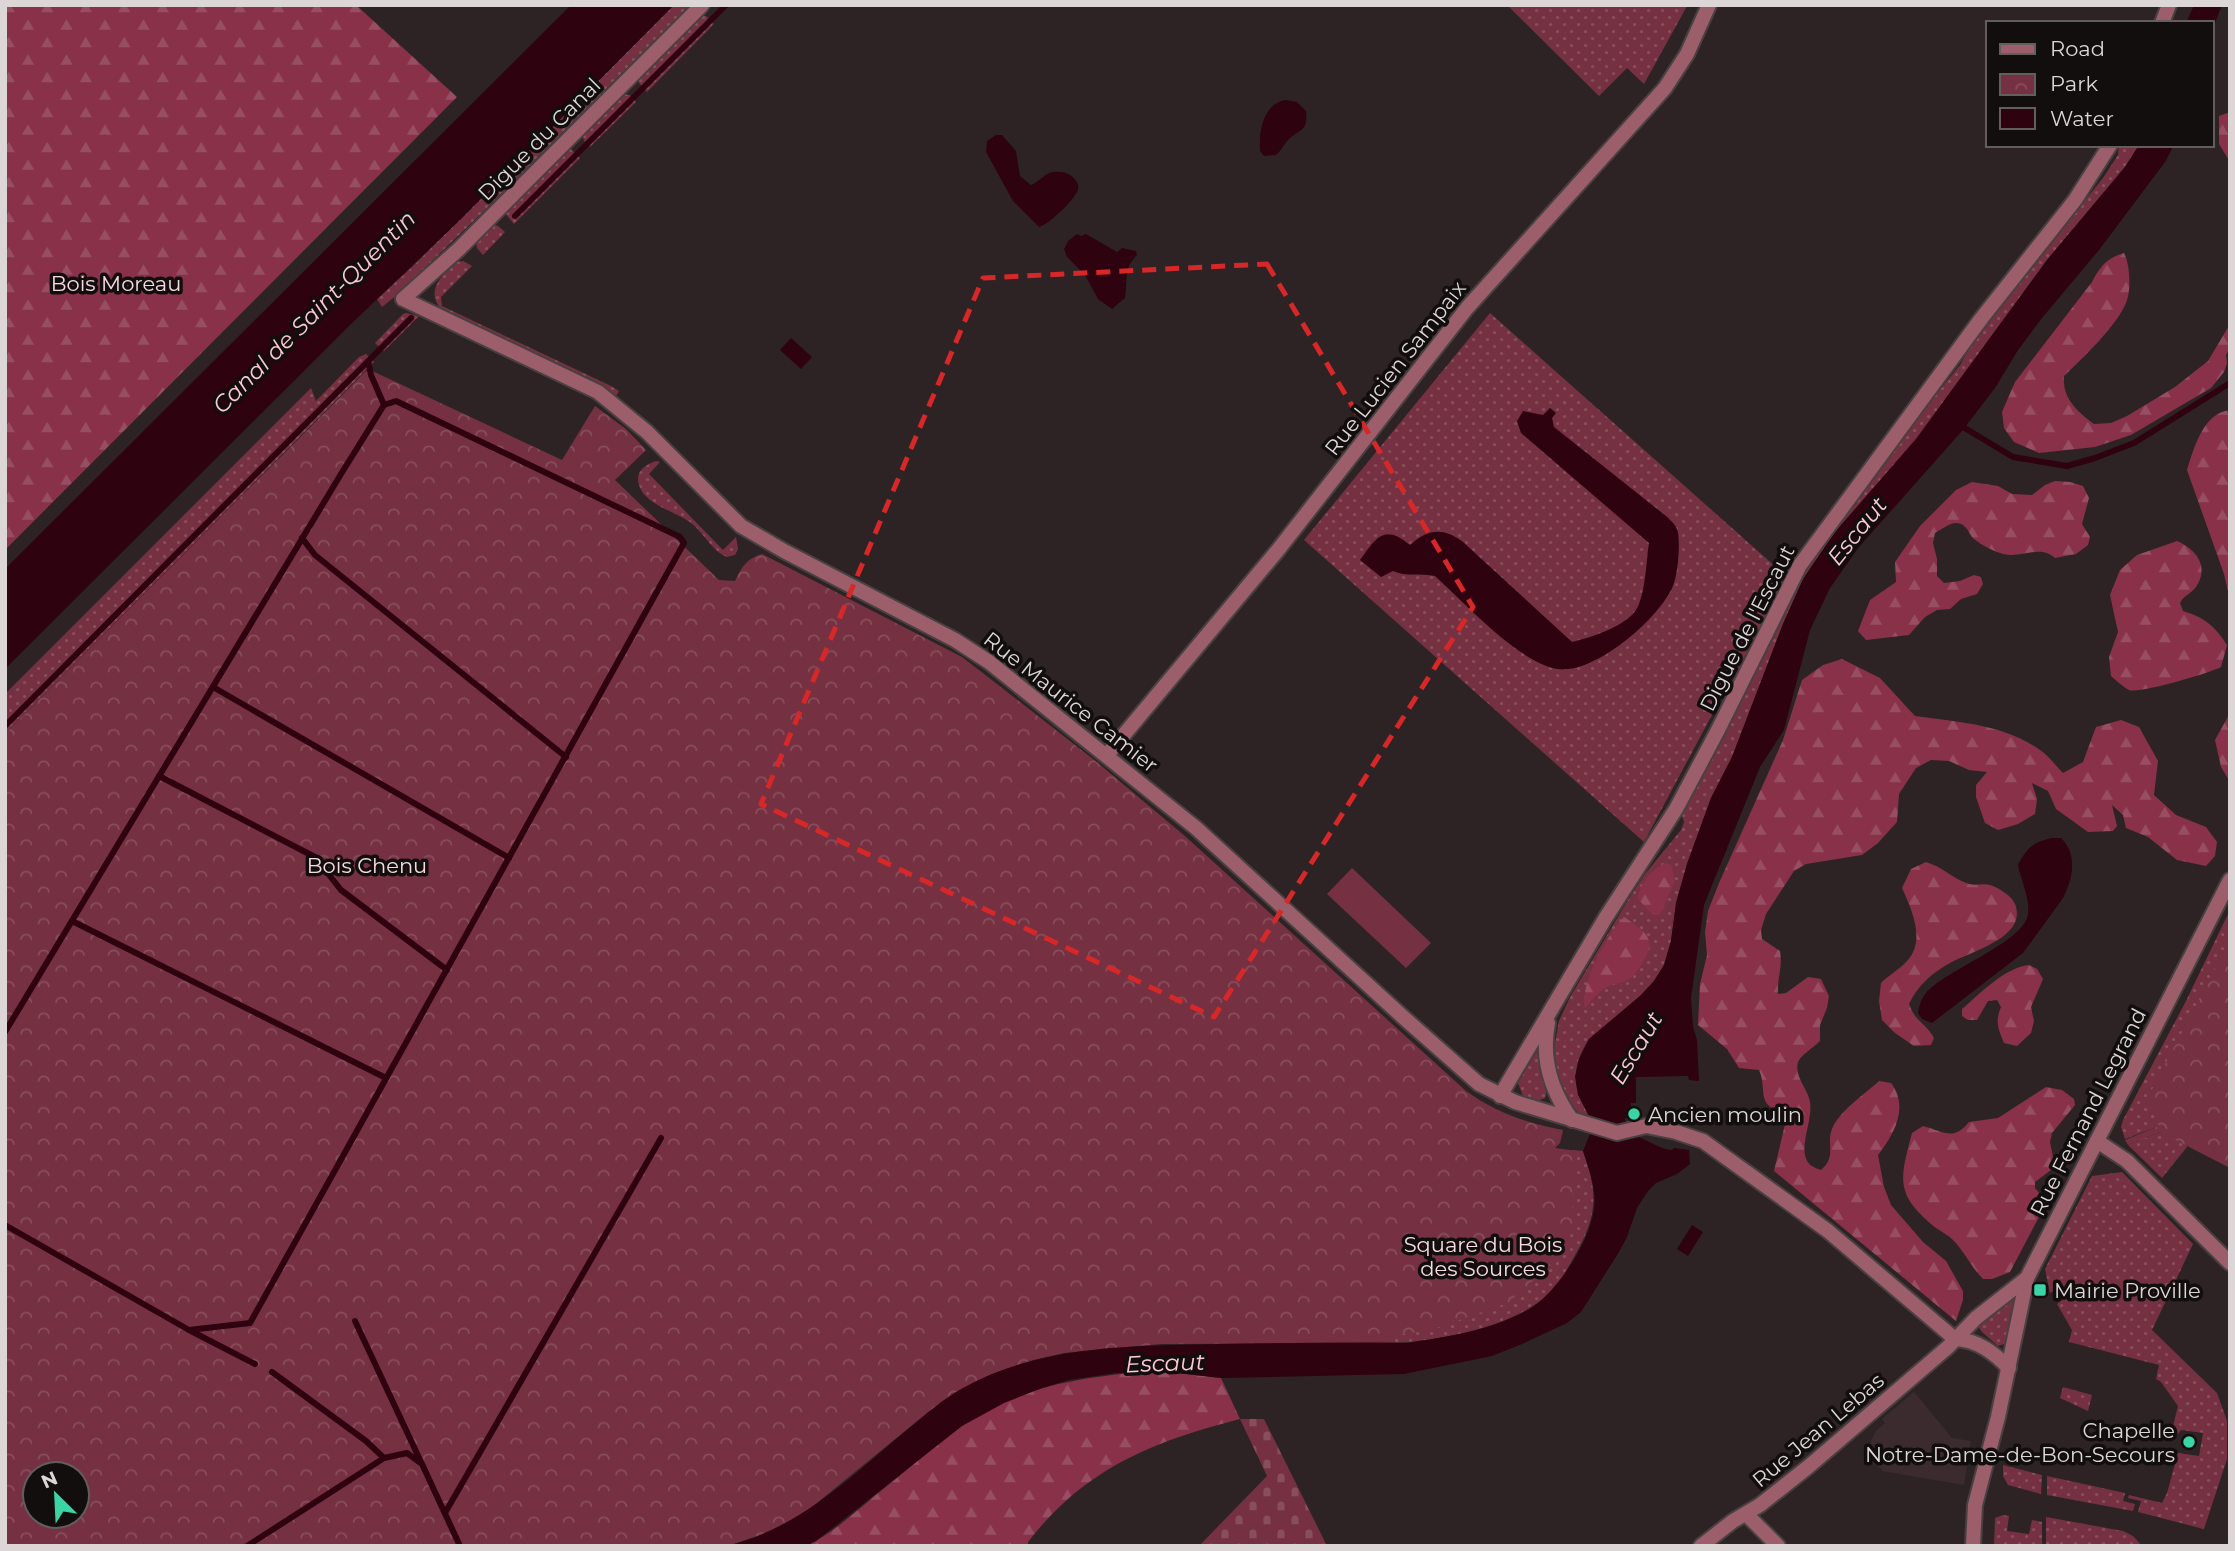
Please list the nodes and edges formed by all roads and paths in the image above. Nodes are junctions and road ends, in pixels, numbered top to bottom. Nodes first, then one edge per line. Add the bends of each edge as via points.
1 (702, 5) edge
2 (1709, 5) edge
3 (2109, 147) edge
4 (403, 299) joint
5 (1107, 755) junction
6 (2230, 880) edge
7 (1549, 1015) junction
8 (1500, 1096) junction
9 (1572, 1120) junction
10 (2097, 1141) junction
11 (2230, 1263) edge
12 (2027, 1278) junction
13 (1955, 1339) junction
14 (2009, 1368) junction
15 (1746, 1514) junction
16 (1701, 1546) edge
17 (1778, 1546) edge
18 (1973, 1546) edge

1 - 4 street, Digue du Canal via 459,249
2 - 5 street, Rue Lucien Sampaix via 1687,54 1660,94 1467,309 1278,550
3 - 7 street, Digue de l'Escaut via 2075,200 1800,565 1676,809
4 - 5 street, Rue Maurice Camier via 597,392 647,432 733,520 969,649
5 - 8 street, Rue Maurice Camier via 1196,828 1411,1025 1479,1084
6 - 10 street, Rue Fernand Legrand
7 - 8 street, Digue de l'Escaut
7 - 9 street, Digue de l'Escaut via 1545,1043 1549,1072 1558,1099
8 - 9 street, Rue Maurice Camier
9 - 13 street, Rue Maurice Camier via 1618,1133 1646,1126 1667,1129 1710,1146 1828,1231
10 - 11 street via 2127,1161
10 - 12 street, Rue Fernand Legrand
12 - 13 street, Rue Fernand Legrand
12 - 14 street
13 - 14 street via 1973,1341
13 - 15 street, Rue Jean Lebas via 1808,1467
14 - 18 street via 1977,1497
15 - 16 street, Rue Jean Lebas
15 - 17 street

